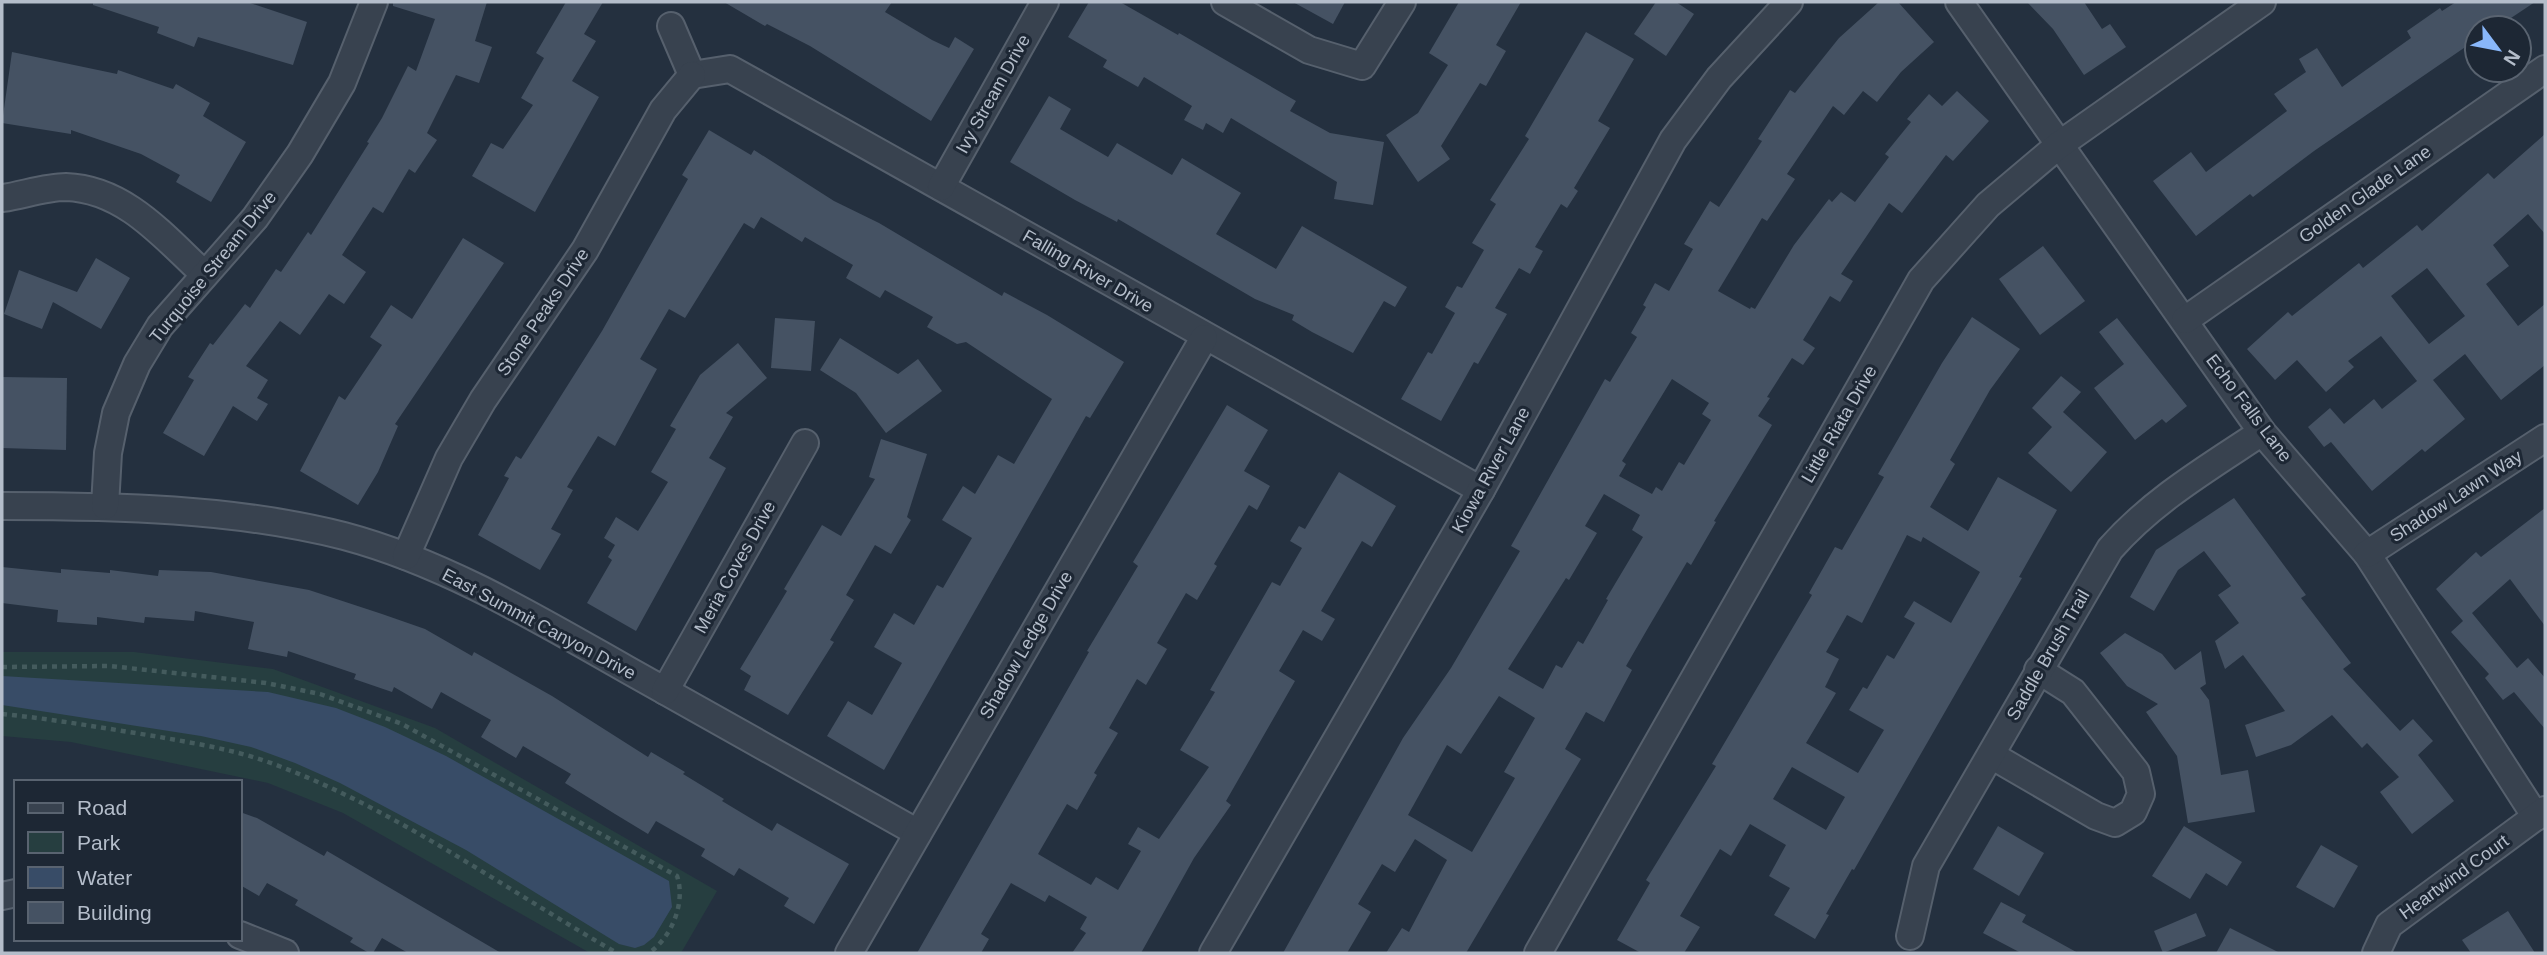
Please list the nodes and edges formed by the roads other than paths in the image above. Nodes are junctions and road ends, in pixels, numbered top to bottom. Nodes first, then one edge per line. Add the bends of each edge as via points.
1 (374, 2) edge
2 (1045, 2) edge
3 (1225, 2) edge
4 (1402, 2) edge
5 (1789, 2) edge
6 (1959, 2) edge
7 (2262, 2) edge
8 (671, 26) dead end
9 (2545, 68) edge
10 (692, 75) junction
11 (2059, 145) junction
12 (941, 187) junction
13 (3, 198) edge
14 (204, 274) junction
15 (2185, 320) junction
16 (1204, 338) junction
17 (2262, 432) junction
18 (2545, 438) edge
19 (804, 443) dead end
20 (1481, 490) junction
21 (2, 506) edge
22 (106, 506) junction
23 (2367, 554) junction
24 (406, 556) junction
25 (2038, 670) junction
26 (665, 691) junction
27 (1990, 755) junction
28 (2541, 814) edge
29 (918, 833) junction
30 (242, 936) edge
31 (1910, 936) dead end
32 (285, 953) edge
33 (849, 953) edge
34 (1213, 953) edge
35 (1538, 953) edge
36 (2376, 953) edge

1 - 14 street, Turquoise Stream Drive via 342,83 300,154 255,218
2 - 12 street, Ivy Stream Drive
3 - 4 street via 1309,50 1362,66
5 - 20 street, Kiowa River Lane via 1718,78 1673,140
6 - 11 street, Echo Falls Lane
7 - 11 street, Little Riata Drive
8 - 10 street
9 - 15 street, Golden Glade Lane
10 - 12 street, Falling River Drive via 730,69
10 - 24 street, Stone Peaks Drive via 663,110 585,250 449,458
11 - 15 street, Echo Falls Lane
11 - 35 street, Little Riata Drive via 1988,205 1921,280
12 - 16 street, Falling River Drive
13 - 14 street via 65,187 106,195 144,218
14 - 22 street, Turquoise Stream Drive via 160,326 116,413 108,453
15 - 17 street, Echo Falls Lane
16 - 20 street, Falling River Drive
16 - 29 street, Shadow Ledge Drive
17 - 23 street, Echo Falls Lane
17 - 25 street, Saddle Brush Trail via 2137,519 2110,549
18 - 23 street, Shadow Lawn Way
19 - 26 street, Meria Coves Drive
20 - 34 street, Kiowa River Lane
21 - 22 street, East Summit Canyon Drive
22 - 24 street, East Summit Canyon Drive via 277,522
23 - 28 street, Echo Falls Lane
24 - 26 street, East Summit Canyon Drive via 527,613
25 - 27 street, Saddle Brush Trail
25 - 27 street via 2073,692 2136,772 2141,794 2133,812 2115,823 2096,816
26 - 29 street, East Summit Canyon Drive
27 - 31 street, Saddle Brush Trail via 1926,866
28 - 36 street, Heartwind Court via 2389,925
29 - 33 street, Shadow Ledge Drive
30 - 32 street

